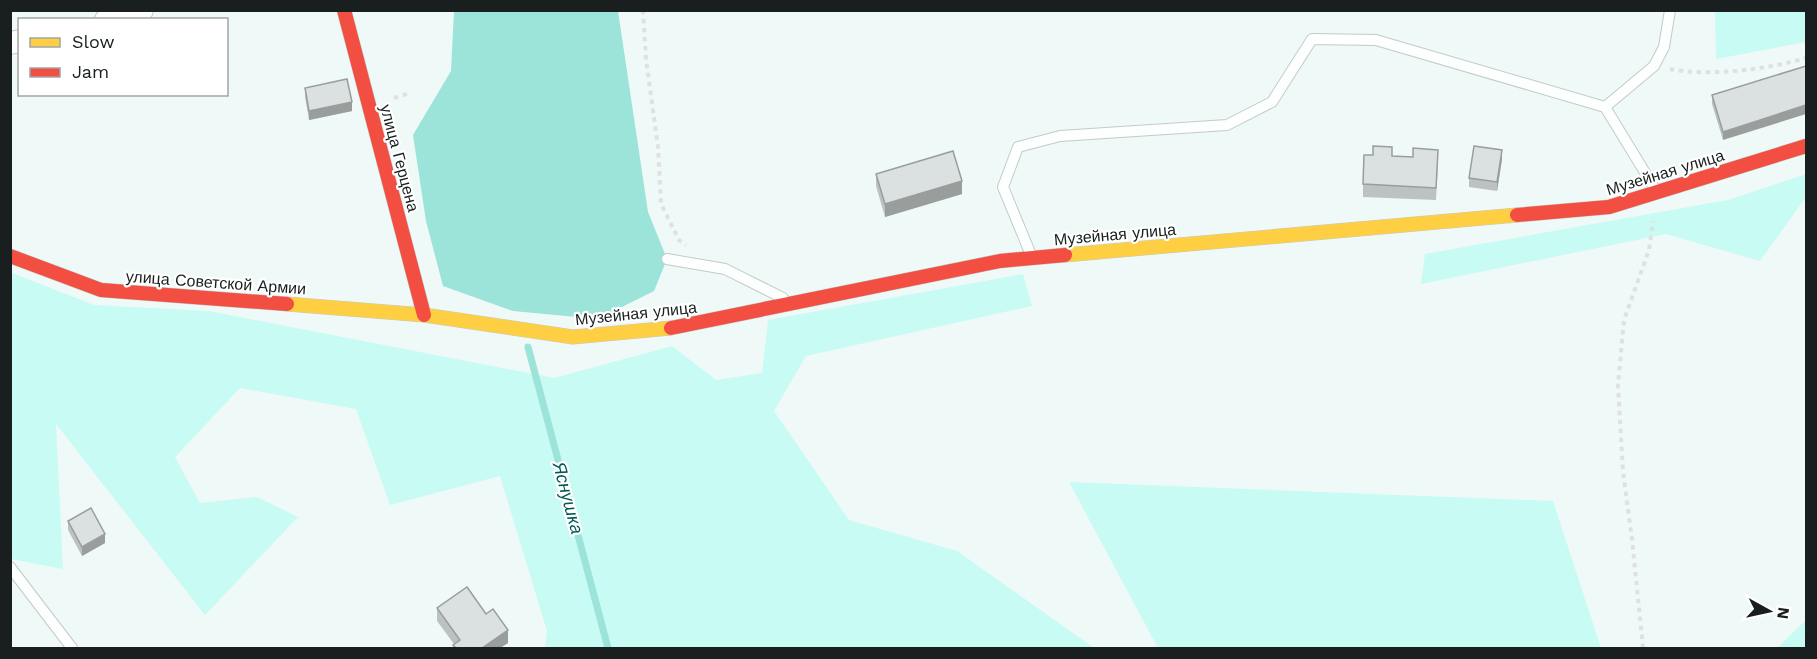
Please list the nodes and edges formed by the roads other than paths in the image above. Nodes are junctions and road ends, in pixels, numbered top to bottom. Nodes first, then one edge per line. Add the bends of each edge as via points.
1 (142, 10) edge
2 (344, 10) edge
3 (1670, 10) edge
4 (113, 18) edge
5 (1605, 107) junction
6 (1806, 146) edge
7 (1657, 192) junction
8 (10, 256) edge
9 (1033, 258) junction
10 (667, 259) dead end
11 (794, 303) junction
12 (424, 315) junction
13 (11, 568) edge
14 (72, 648) edge

1 - 4 street
2 - 12 street, улица Герцена
3 - 5 lane via 1664,47 1654,66
5 - 7 lane
5 - 9 lane via 1376,40 1312,39 1272,102 1227,125 1060,136 1018,147 1002,187
6 - 7 street, Музейная улица
7 - 9 street, Музейная улица via 1609,207
8 - 12 street, улица Советской Армии via 101,290
9 - 11 street, Музейная улица via 1000,261
10 - 11 lane via 725,269
11 - 12 street, Музейная улица via 674,328 573,337
13 - 14 lane

